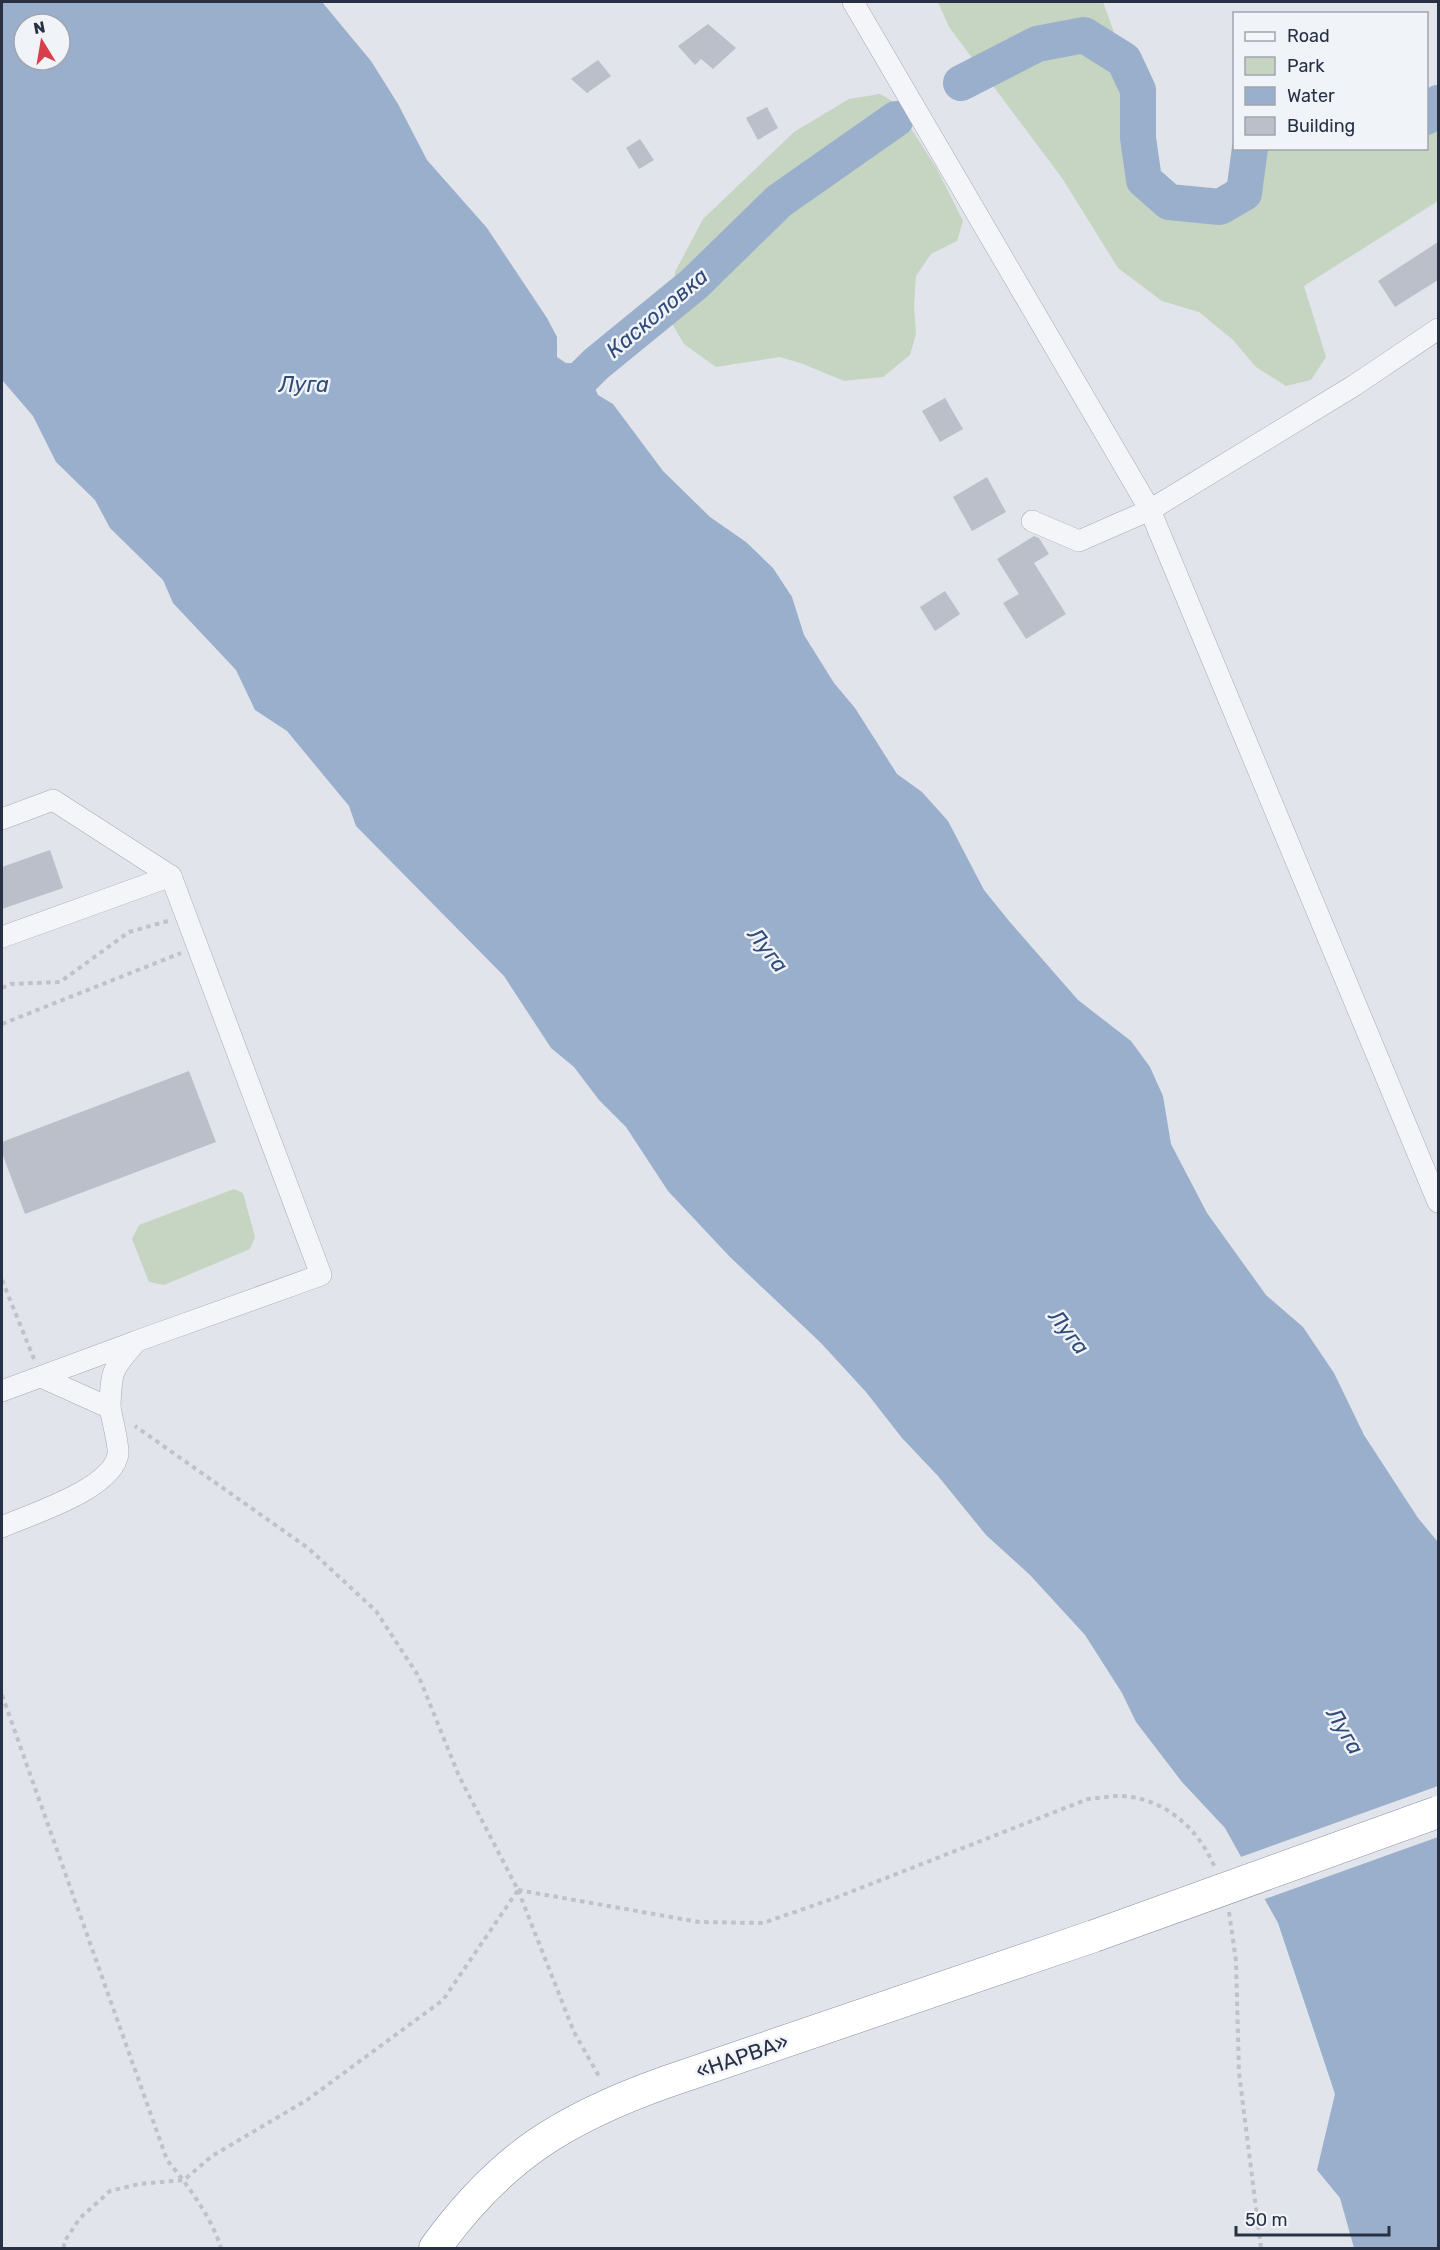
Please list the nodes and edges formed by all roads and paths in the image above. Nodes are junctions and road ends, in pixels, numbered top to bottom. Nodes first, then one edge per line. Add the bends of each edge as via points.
1 (853, 2) edge
2 (1438, 329) edge
3 (1150, 510) junction
4 (1032, 521) dead end
5 (2, 819) edge
6 (164, 879) junction
7 (2, 937) edge
8 (177, 942) dead end
9 (2, 988) edge
10 (2, 1024) edge
11 (1438, 1202) edge
12 (2, 1280) edge
13 (137, 1341) junction
14 (41, 1377) junction
15 (2, 1391) edge
16 (110, 1408) junction
17 (2, 1527) edge
18 (2, 1695) edge
19 (1438, 1812) edge
20 (1217, 1872) dead end
21 (518, 1890) junction
22 (1228, 1909) dead end
23 (600, 2078) dead end
24 (184, 2180) junction
25 (64, 2248) edge
26 (221, 2248) edge
27 (435, 2248) edge
28 (1261, 2248) edge

1 - 3 street
2 - 3 street via 1355,385
3 - 4 street via 1079,541
3 - 11 street
5 - 6 street via 53,800
6 - 7 street
6 - 9 path via 170,921 129,932 60,982 11,984
6 - 13 street via 321,1275
8 - 10 path via 181,952
12 - 14 path
13 - 14 street
13 - 16 street via 111,1376
14 - 15 street
14 - 16 street
16 - 17 street via 118,1454 107,1474 84,1492
16 - 21 path via 308,1548 376,1611 419,1677 459,1776
18 - 24 path via 167,2160
19 - 27 highway, «НАРВА», bridge via 599,2108 520,2155 457,2217
20 - 21 path via 1210,1854 1191,1828 1171,1812 1122,1796 1088,1799 763,1923 699,1922
21 - 23 path via 574,2032
21 - 24 path via 443,2000 307,2100 212,2156
22 - 28 path via 1236,1960 1239,2073
24 - 25 path via 139,2184 111,2192 80,2218
24 - 26 path

